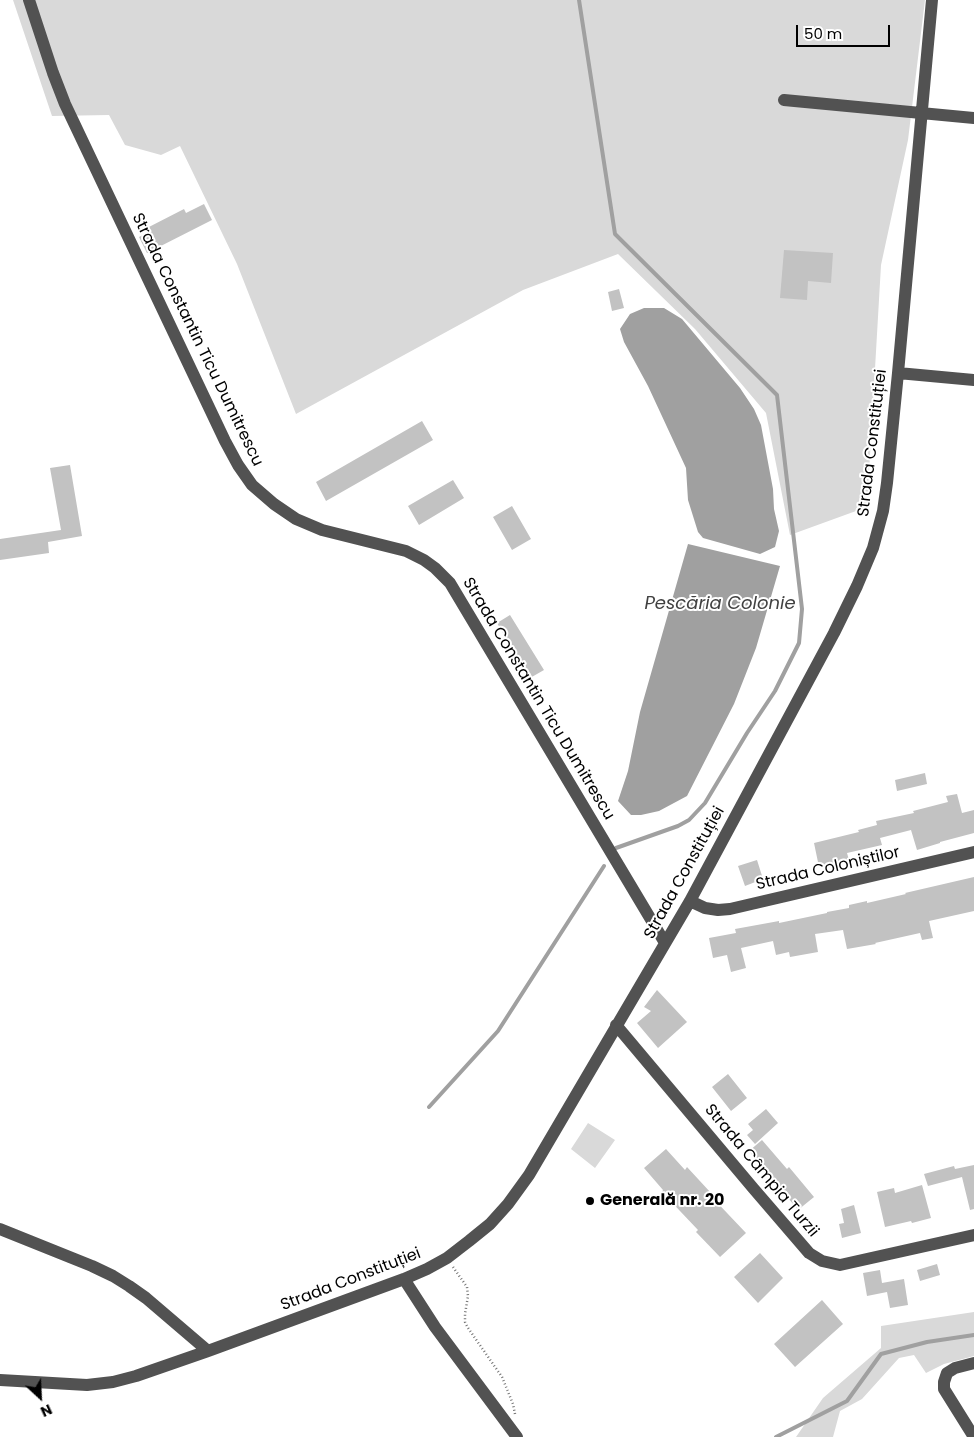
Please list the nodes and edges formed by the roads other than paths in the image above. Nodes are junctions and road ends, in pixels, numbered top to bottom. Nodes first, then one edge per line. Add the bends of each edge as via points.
1 (29, 0) edge
2 (932, 0) edge
3 (784, 100) dead end
4 (922, 113) junction
5 (974, 118) edge
6 (898, 372) junction
7 (974, 380) edge
8 (974, 852) edge
9 (690, 901) junction
10 (665, 944) junction
11 (616, 1025) junction
12 (0, 1229) edge
13 (974, 1235) edge
14 (404, 1279) junction
15 (208, 1351) junction
16 (974, 1363) edge
17 (0, 1380) edge
18 (516, 1435) edge
19 (974, 1437) edge

1 - 10 street, Strada Constantin Ticu Dumitrescu via 65,104 238,465 252,485 296,519 322,530 406,551 424,560 450,583
2 - 4 street, Strada Constituției
3 - 4 street
4 - 5 street
4 - 6 street, Strada Constituției
6 - 7 street
6 - 9 street, Strada Constituției via 884,502 873,548 834,632
8 - 9 street, Strada Coloniștilor via 730,909 705,908
9 - 10 street, Strada Constituției
10 - 11 street, Strada Constituției
11 - 13 street, Strada Câmpia Turzii via 809,1253 822,1261 840,1265
11 - 14 street, Strada Constituției via 529,1175 508,1204 490,1224 447,1258
12 - 15 street via 121,1281
14 - 15 street, Strada Constituției
14 - 18 street
15 - 17 street, Strada Constituției via 113,1382 87,1385
16 - 19 street via 955,1368 947,1374 944,1382 944,1389

